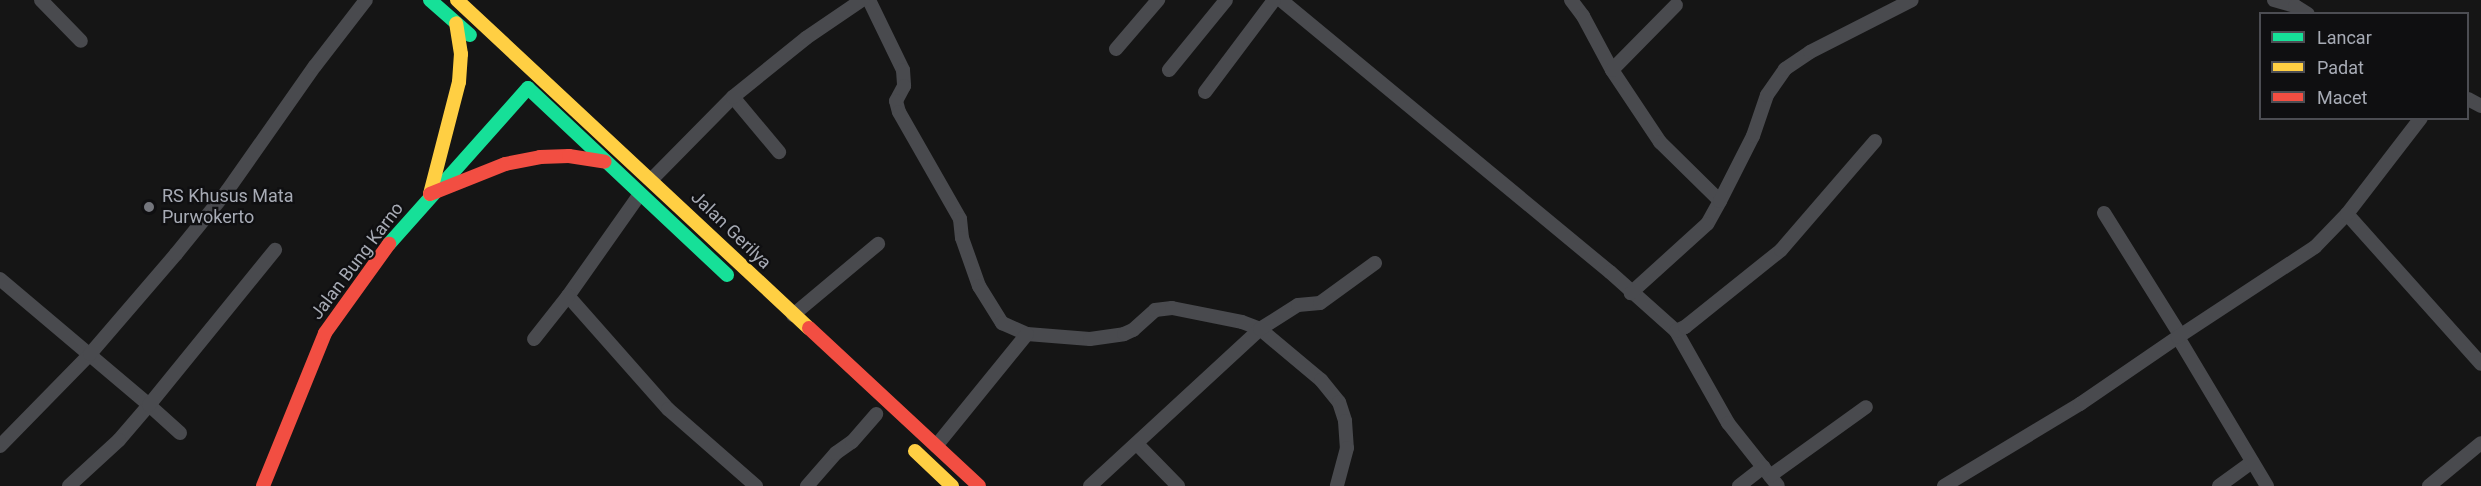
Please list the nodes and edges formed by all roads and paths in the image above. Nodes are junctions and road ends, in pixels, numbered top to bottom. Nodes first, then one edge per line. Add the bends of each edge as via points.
1 (41, 0) edge
2 (366, 0) edge
3 (430, 0) edge
4 (457, 0) edge
5 (862, 0) edge
6 (869, 0) edge
7 (1158, 0) edge
8 (1226, 0) edge
9 (1274, 0) edge
10 (1281, 0) edge
11 (1571, 0) edge
12 (1912, 0) edge
13 (2274, 0) edge
14 (1676, 5) dead end
15 (2305, 12) edge
16 (456, 23) junction
17 (489, 28) junction
18 (81, 41) dead end
19 (1116, 49) dead end
20 (1169, 70) dead end
21 (1612, 70) junction
22 (524, 84) joint
23 (1204, 92) dead end
24 (733, 98) junction
25 (2419, 120) edge
26 (1875, 141) dead end
27 (778, 152) dead end
28 (605, 162) junction
29 (652, 178) junction
30 (430, 194) junction
31 (640, 194) junction
32 (1720, 201) junction
33 (2104, 213) dead end
34 (2347, 214) junction
35 (878, 244) dead end
36 (275, 250) dead end
37 (1375, 263) dead end
38 (0, 279) edge
39 (740, 287) dead end
40 (1633, 294) junction
41 (568, 296) junction
42 (793, 315) junction
43 (1260, 329) junction
44 (1676, 331) junction
45 (1027, 334) junction
46 (2180, 336) junction
47 (534, 339) dead end
48 (90, 354) junction
49 (2481, 364) edge
50 (148, 405) junction
51 (1866, 407) dead end
52 (876, 414) dead end
53 (180, 433) dead end
54 (901, 438) dead end
55 (2481, 443) edge
56 (1137, 444) junction
57 (0, 446) edge
58 (936, 446) junction
59 (2252, 462) junction
60 (1770, 476) edge
61 (2449, 480) edge
62 (69, 486) edge
63 (263, 486) edge
64 (756, 486) edge
65 (807, 486) edge
66 (952, 486) edge
67 (979, 486) edge
68 (1090, 486) edge
69 (1178, 486) edge
70 (1337, 486) edge
71 (1738, 486) edge
72 (1944, 486) edge
73 (2219, 486) edge
74 (2267, 486) edge
75 (2429, 486) edge

1 - 18 street
2 - 48 street via 227,190
3 - 16 main road
4 - 17 main road, Jalan Gerilya
5 - 24 street via 806,38
6 - 45 street via 905,77 896,101 899,112 960,219 962,238 979,286 1002,323
7 - 19 street
8 - 20 street
9 - 23 street
10 - 40 street
11 - 21 street
12 - 32 street via 1810,52 1785,69 1767,95 1753,136
13 - 15 street
14 - 21 street
16 - 17 main road via 478,41
16 - 30 main road via 461,54 459,82
17 - 29 main road, Jalan Gerilya
21 - 32 street via 1660,142
22 - 28 main road, Jalan Gerilya
22 - 30 main road, Jalan Bung Karno
24 - 27 street
24 - 29 street
25 - 34 street
26 - 44 street via 1781,250
28 - 30 main road via 569,156 540,157 505,164
28 - 31 main road, Jalan Gerilya
29 - 42 main road, Jalan Gerilya
30 - 63 main road, Jalan Bung Karno via 393,238 325,333
31 - 39 main road, Jalan Gerilya
31 - 41 street
32 - 40 street via 1707,224
33 - 46 street
34 - 46 street via 2315,248
34 - 49 street
35 - 42 street
36 - 50 street
37 - 43 street via 1320,303 1298,305
38 - 48 street
40 - 44 street
41 - 47 street
41 - 64 street via 668,409
42 - 58 main road, Jalan Gerilya
43 - 45 street via 1172,308 1155,310 1133,330 1112,336 1090,339
43 - 56 street
43 - 70 street via 1321,380 1339,402 1347,448
44 - 60 street via 1728,423
45 - 58 street
46 - 59 street
46 - 72 street via 2080,404
48 - 50 street
48 - 57 street
50 - 53 street
50 - 62 street via 119,440
51 - 60 street
52 - 65 street
54 - 66 main road
55 - 61 street
56 - 68 street
56 - 69 street
58 - 67 main road, Jalan Gerilya
59 - 73 street
59 - 74 street
60 - 71 street
61 - 75 street

